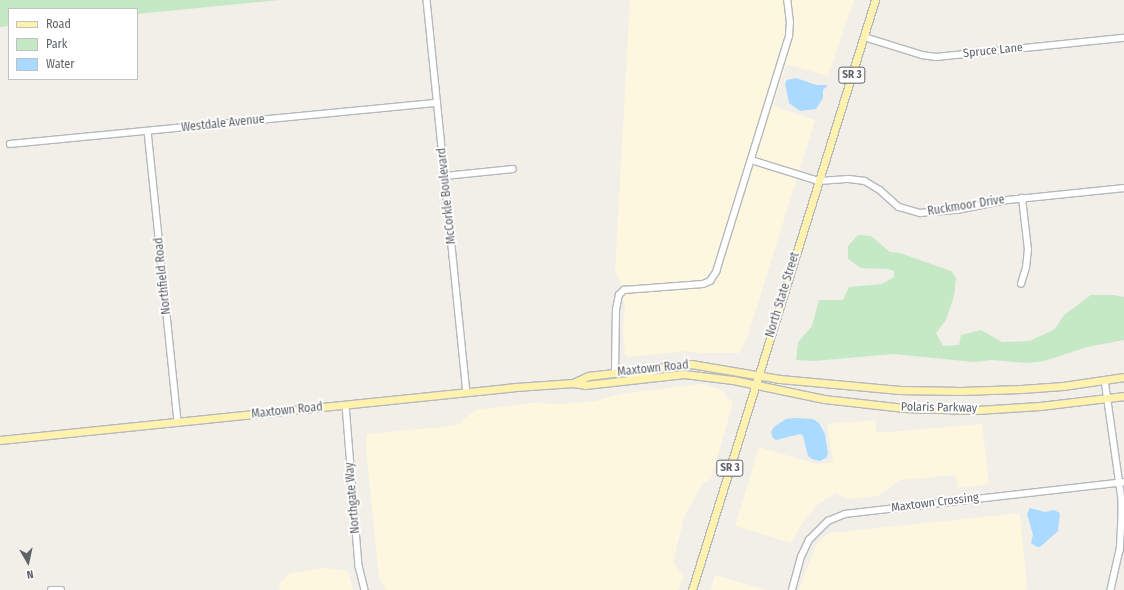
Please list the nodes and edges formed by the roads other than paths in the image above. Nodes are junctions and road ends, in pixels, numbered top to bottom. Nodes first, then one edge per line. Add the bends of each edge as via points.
1 (427, 0) edge
2 (787, 0) edge
3 (875, 0) edge
4 (864, 37) junction
5 (1124, 38) edge
6 (437, 103) junction
7 (148, 131) junction
8 (10, 144) dead end
9 (751, 160) junction
10 (513, 169) dead end
11 (445, 176) junction
12 (819, 181) junction
13 (1124, 188) edge
14 (1022, 198) junction
15 (1021, 284) dead end
16 (655, 367) junction
17 (614, 372) junction
18 (758, 376) junction
19 (1124, 377) edge
20 (1105, 380) junction
21 (612, 382) junction
22 (573, 383) junction
23 (755, 386) junction
24 (466, 392) junction
25 (1124, 396) edge
26 (1107, 398) junction
27 (346, 405) junction
28 (178, 421) junction
29 (0, 440) edge
30 (1122, 482) edge
31 (51, 590) edge
32 (61, 590) edge
33 (366, 590) edge
34 (692, 590) edge
35 (792, 590) edge
36 (1111, 590) edge

1 - 6 street, McCorkle Boulevard
2 - 9 street via 789,36
3 - 4 main road, North State Street / SR 3
4 - 5 street, Spruce Lane via 936,57
4 - 12 main road, North State Street / SR 3
6 - 7 street, Westdale Avenue
6 - 11 street, McCorkle Boulevard
7 - 8 street, Westdale Avenue
7 - 28 street, Northfield Road
9 - 12 street
9 - 17 street via 716,272 710,281 703,284 624,290 619,296 616,310
10 - 11 street
11 - 24 street, McCorkle Boulevard
12 - 14 street, Ruckmoor Drive via 865,181 903,209 920,213 957,210
12 - 18 main road, North State Street / SR 3
13 - 14 street, Ruckmoor Drive
14 - 15 street via 1028,250
16 - 17 main road, Maxtown Road
16 - 18 main road, Maxtown Road via 691,364
16 - 21 main road via 651,371 616,378
17 - 22 main road, Maxtown Road via 588,376
18 - 20 main road, Polaris Parkway via 865,388 935,391 1021,389
18 - 23 main road, North State Street / SR 3
19 - 20 main road, Polaris Parkway
20 - 26 street
21 - 22 main road, Maxtown Road via 585,385
21 - 23 main road, Maxtown Road via 684,374 733,380
22 - 24 main road, Maxtown Road
23 - 26 main road, Polaris Parkway via 824,399 911,408 977,410
23 - 34 main road, North State Street / SR 3
24 - 27 main road, Maxtown Road
25 - 26 main road, Polaris Parkway
26 - 30 street
27 - 28 main road, Maxtown Road
27 - 33 street, Northgate Way via 359,566
28 - 29 main road, Maxtown Road
30 - 35 street, Maxtown Crossing via 845,514 828,521 809,540 801,557
30 - 36 street via 1122,534
31 - 32 street

